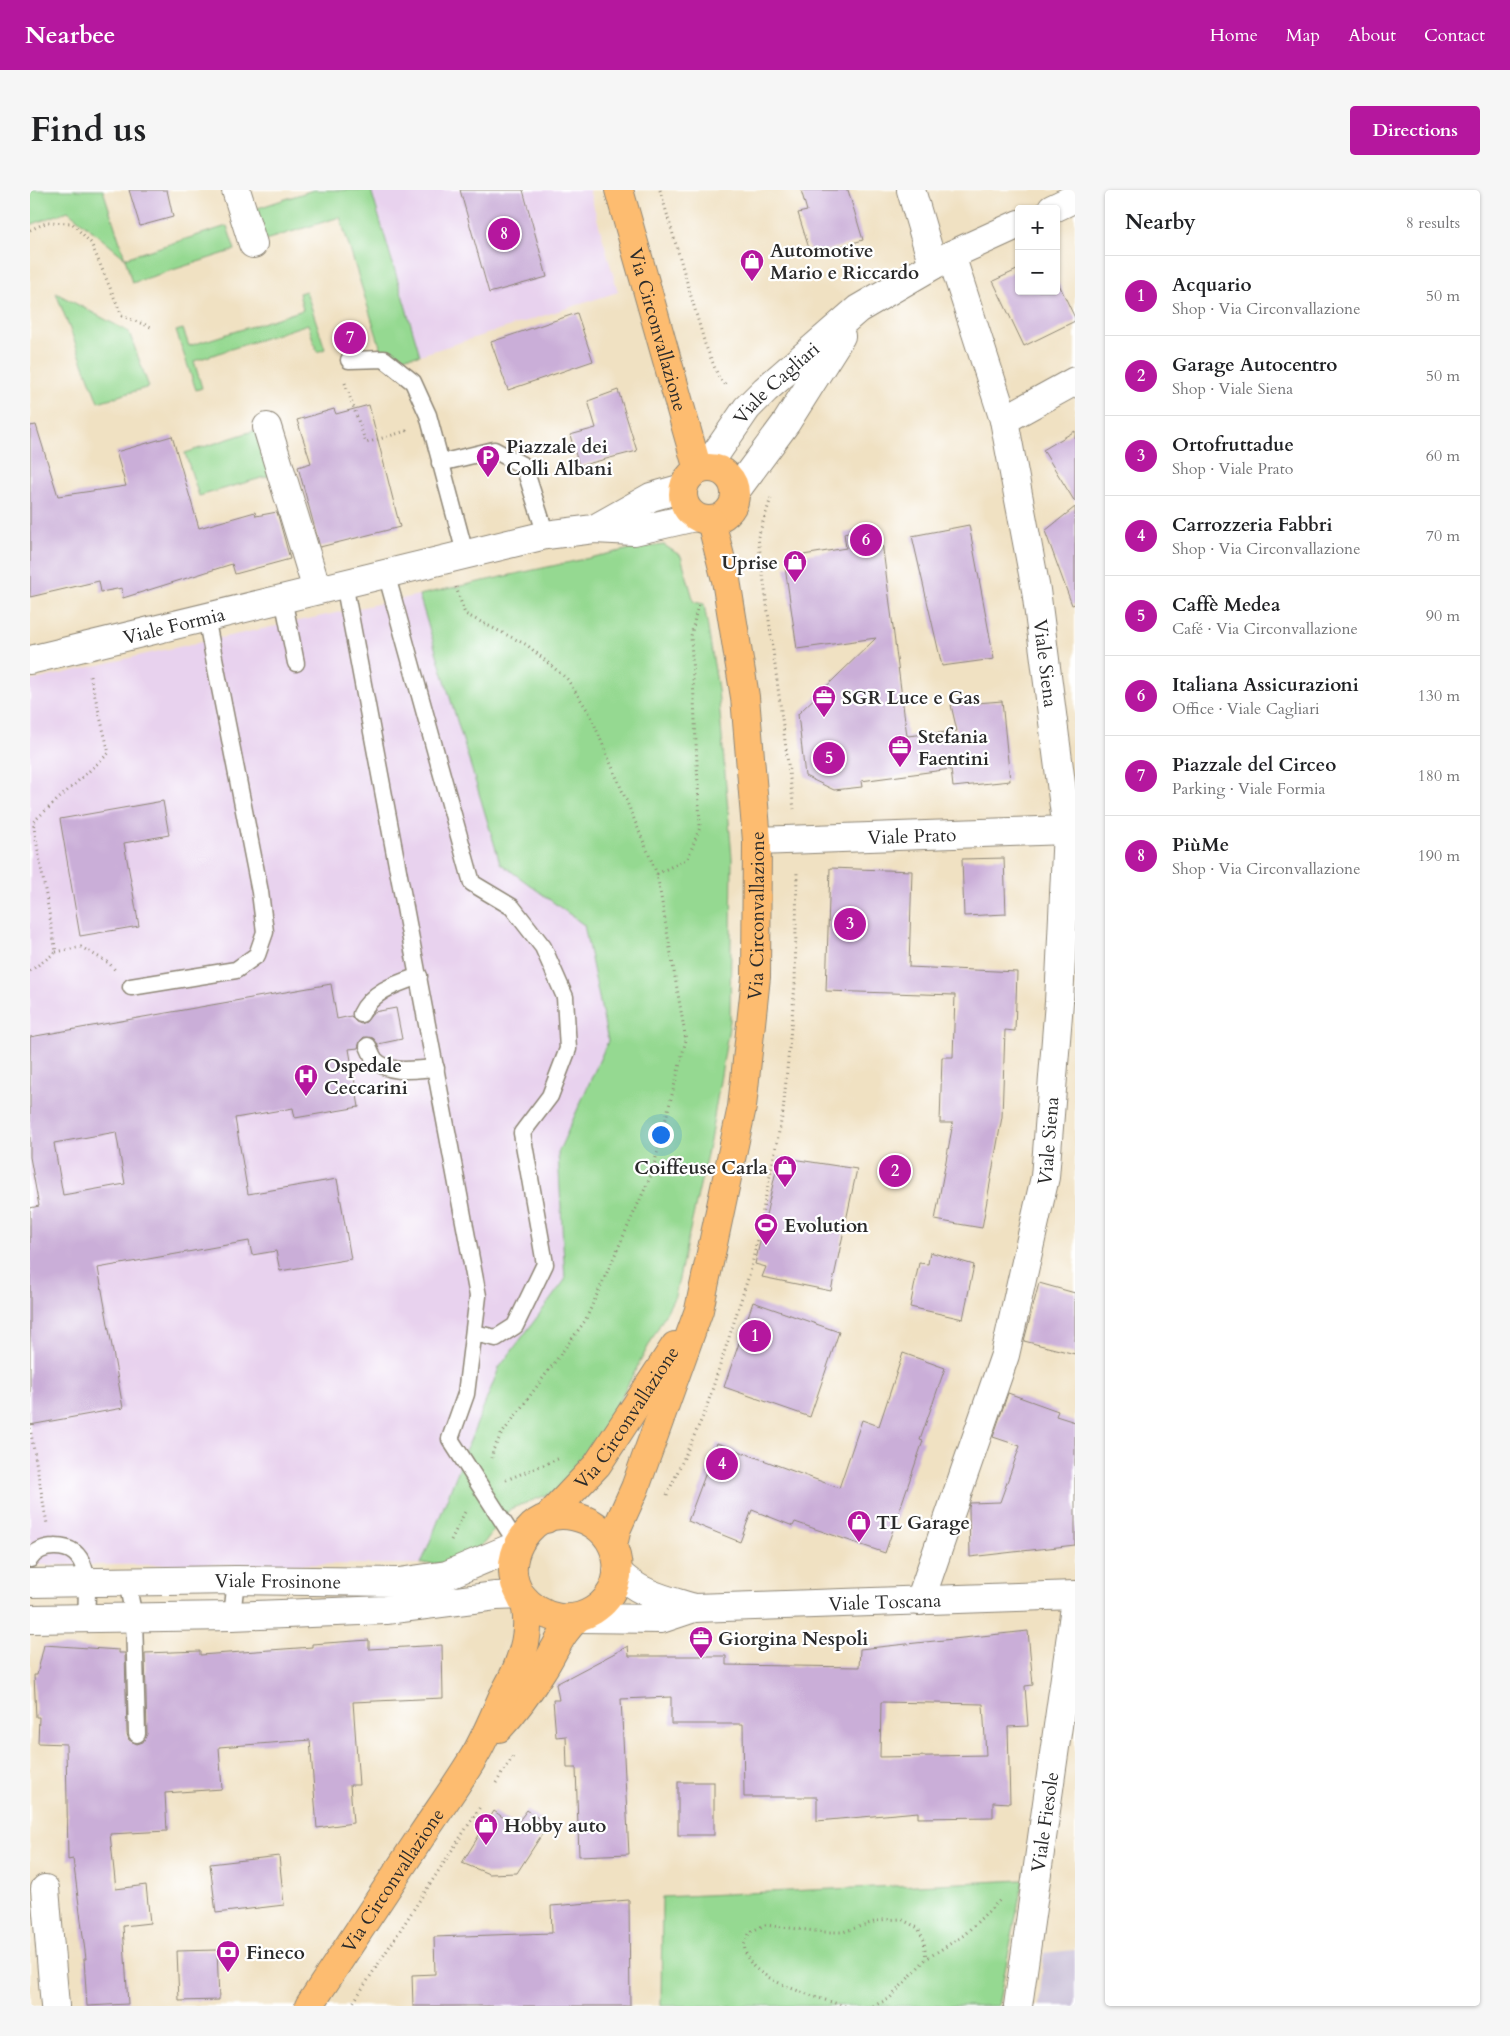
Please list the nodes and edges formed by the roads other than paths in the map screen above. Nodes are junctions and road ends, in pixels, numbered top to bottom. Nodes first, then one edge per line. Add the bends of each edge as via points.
1 (236, 190) edge
2 (619, 190) edge
3 (911, 190) edge
4 (1075, 198) edge
5 (1060, 205) edge
6 (1015, 226) edge
7 (253, 244) dead end
8 (942, 260) junction
9 (858, 309) junction
10 (349, 360) dead end
11 (1075, 381) edge
12 (1004, 420) junction
13 (267, 427) dead end
14 (440, 463) junction
15 (696, 475) junction
16 (735, 492) junction
17 (703, 519) junction
18 (594, 529) junction
19 (546, 535) junction
20 (456, 556) junction
21 (386, 572) junction
22 (344, 583) junction
23 (317, 590) junction
24 (283, 598) junction
25 (206, 617) junction
26 (30, 660) edge
27 (296, 663) dead end
28 (1067, 830) junction
29 (757, 841) junction
30 (419, 976) junction
31 (131, 987) dead end
32 (361, 1014) dead end
33 (368, 1046) dead end
34 (436, 1068) junction
35 (700, 1310) junction
36 (474, 1333) junction
37 (546, 1519) junction
38 (518, 1545) junction
39 (615, 1558) junction
40 (30, 1559) edge
41 (236, 1580) junction
42 (87, 1582) junction
43 (127, 1582) junction
44 (30, 1583) edge
45 (521, 1595) junction
46 (1075, 1596) edge
47 (920, 1601) junction
48 (1075, 1607) edge
49 (694, 1608) junction
50 (232, 1616) junction
51 (134, 1617) junction
52 (30, 1618) edge
53 (86, 1618) junction
54 (578, 1618) junction
55 (137, 1734) dead end
56 (476, 1753) junction
57 (45, 1889) dead end
58 (56, 2006) edge
59 (309, 2006) edge
60 (1018, 2006) edge

1 - 7 street
2 - 15 main road, Via Circonvallazione
3 - 8 street, Viale Siena
4 - 5 street
6 - 8 street, Viale Cagliari
8 - 9 street, Viale Cagliari
8 - 12 street, Viale Siena
9 - 15 street, Viale Cagliari via 747,408
9 - 16 street, Viale Cagliari via 786,423
10 - 14 lane via 384,359 413,382 428,415
11 - 12 street
12 - 28 street, Viale Siena via 1036,590
13 - 23 street
14 - 19 lane via 494,450 524,466
14 - 20 lane
15 - 16 main road via 722,471 733,484
15 - 17 main road, Via Circonvallazione via 684,505
15 - 18 street, Viale Formia
16 - 17 main road via 732,508 720,519
17 - 18 street, Viale Formia via 634,532
17 - 29 main road, Via Circonvallazione via 726,580 745,697
18 - 19 street, Viale Formia
19 - 20 street, Viale Formia
20 - 21 street, Viale Formia
21 - 22 street, Viale Formia
21 - 36 lane via 472,884 512,907 543,947 565,997 568,1049 550,1096 522,1132 544,1264 515,1326 496,1338
22 - 23 street, Viale Formia
22 - 30 lane
23 - 24 street, Viale Formia
24 - 25 street, Viale Formia
24 - 27 lane
25 - 26 street, Viale Formia
25 - 31 lane via 260,892 264,932 257,955 236,970
28 - 29 street, Viale Prato
28 - 47 street, Viale Siena via 1059,1002 1045,1177 1005,1355
29 - 35 main road, Via Circonvallazione via 756,977 742,1107
30 - 32 lane via 398,983 367,1002
30 - 34 lane
33 - 34 lane via 375,1060 388,1068
34 - 36 lane via 478,1296
35 - 37 main road, Via Circonvallazione via 597,1465
35 - 39 main road, Via Circonvallazione via 635,1488 617,1528
36 - 38 lane via 466,1394 450,1440
37 - 38 main road, Via Circonvallazione via 529,1529
37 - 39 main road, Via Circonvallazione via 572,1515 584,1519 600,1530
38 - 41 street, Viale Frosinone via 447,1575 399,1582
38 - 45 main road, Via Circonvallazione via 513,1570
39 - 49 street, Viale Toscana via 640,1591
39 - 54 main road, Via Circonvallazione via 615,1583 609,1595 590,1613
40 - 42 lane via 40,1550 52,1547 67,1550 81,1559
41 - 43 street, Viale Frosinone
41 - 50 lane
42 - 43 street, Viale Frosinone
42 - 44 street, Viale Frosinone
42 - 53 lane
43 - 51 lane
45 - 50 street, Viale Frosinone via 386,1610
45 - 54 main road, Via Circonvallazione via 530,1605 552,1617
45 - 56 main road, Via Circonvallazione via 528,1628 520,1660
46 - 47 street, Viale Toscana
47 - 49 street, Viale Toscana
48 - 60 street, Viale Fiesole
49 - 54 street, Viale Toscana via 661,1619
50 - 51 street, Viale Frosinone
51 - 53 street, Viale Frosinone
51 - 55 lane
52 - 53 street, Viale Frosinone
54 - 56 main road, Via Circonvallazione via 568,1626 516,1709
56 - 59 main road, Via Circonvallazione
57 - 58 street

